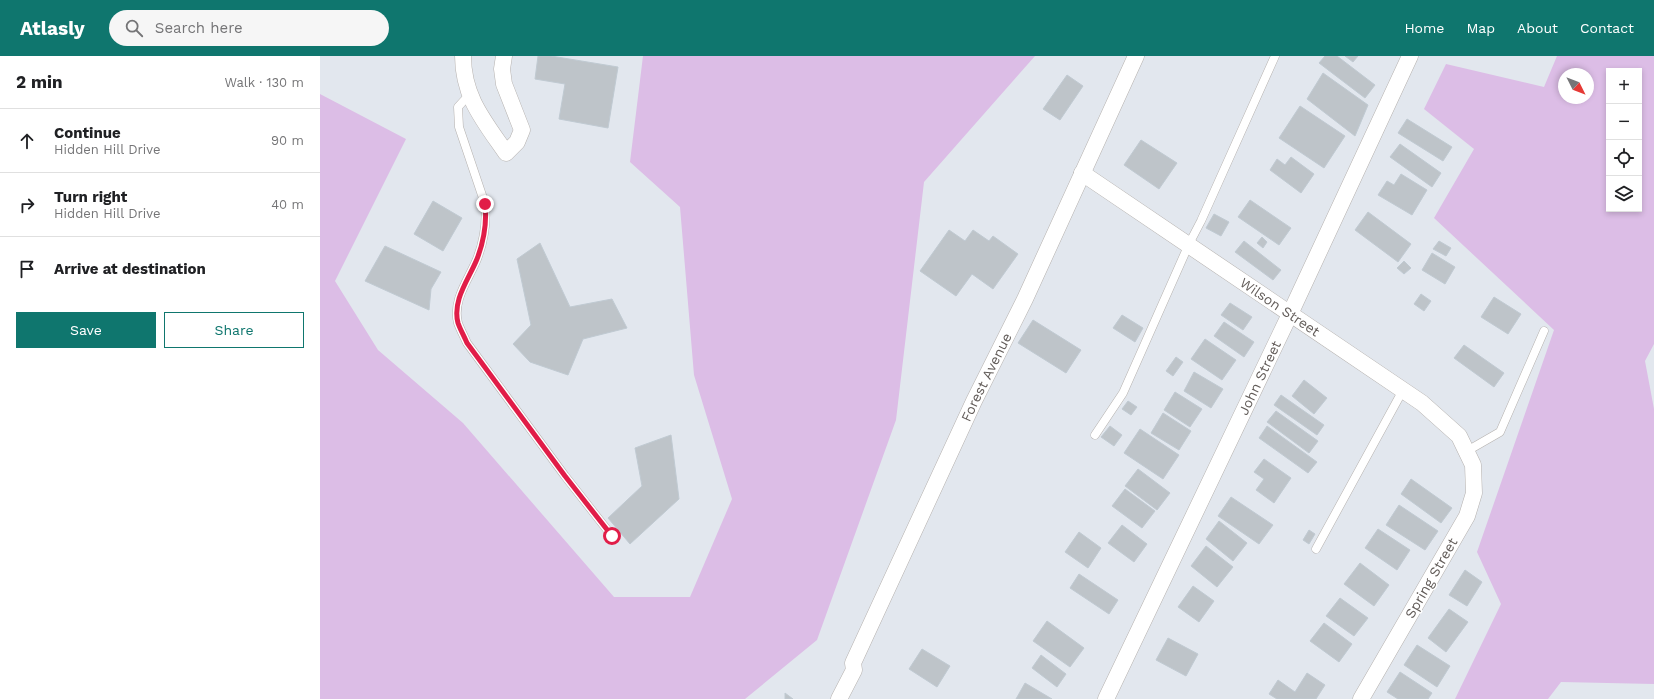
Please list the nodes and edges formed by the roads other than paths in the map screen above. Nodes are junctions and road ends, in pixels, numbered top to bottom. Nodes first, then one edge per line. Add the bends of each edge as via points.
1 (463, 56) edge
2 (504, 56) edge
3 (1136, 56) edge
4 (1275, 56) edge
5 (1410, 56) edge
6 (469, 95) junction
7 (1082, 173) junction
8 (1189, 244) junction
9 (1290, 314) junction
10 (1544, 331) dead end
11 (1403, 390) junction
12 (1095, 435) dead end
13 (1467, 451) junction
14 (612, 536) dead end
15 (1316, 549) dead end
16 (839, 699) edge
17 (1106, 699) edge
18 (1361, 699) edge

1 - 6 street
2 - 6 street via 504,84 522,130 517,142 506,153
3 - 7 street, Forest Avenue
4 - 8 lane
5 - 9 street, John Street
6 - 14 lane via 458,107 459,127 485,204 486,215 483,240 477,259 461,292 457,309 458,323 467,343
7 - 8 street, Wilson Street
7 - 16 street, Forest Avenue via 1025,299 974,401 853,663 854,670
8 - 9 street, Wilson Street
8 - 12 lane via 1123,393
9 - 11 street, Wilson Street
9 - 17 street, John Street
10 - 13 lane via 1500,432
11 - 13 street, Wilson Street via 1422,403 1459,436
11 - 15 lane
13 - 18 street, Spring Street via 1473,465 1474,493 1467,516

